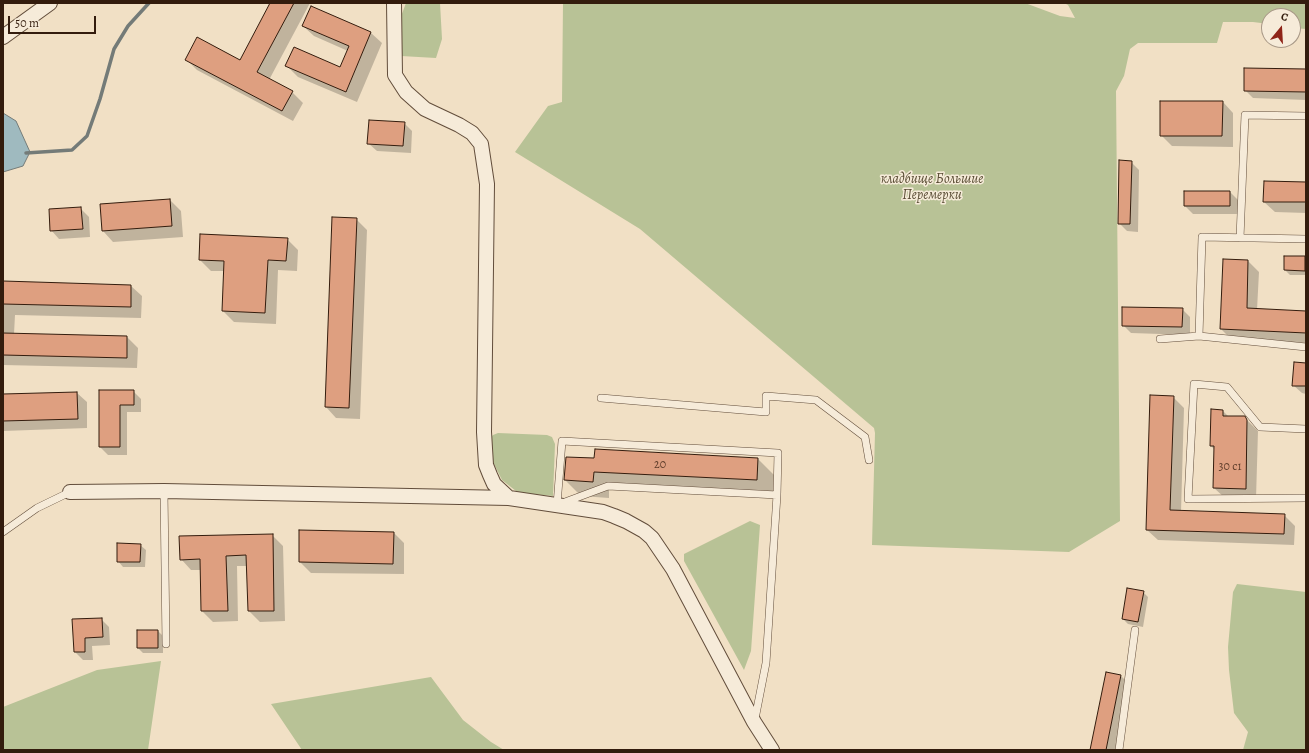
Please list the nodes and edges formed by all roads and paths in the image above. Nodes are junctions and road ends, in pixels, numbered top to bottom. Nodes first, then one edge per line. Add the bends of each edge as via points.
1 (50, 3) edge
2 (394, 3) edge
3 (3, 37) edge
4 (1306, 116) edge
5 (1240, 238) junction
6 (1306, 240) edge
7 (1199, 336) junction
8 (1160, 339) dead end
9 (1306, 346) edge
10 (601, 398) dead end
11 (1306, 429) edge
12 (869, 460) dead end
13 (164, 491) junction
14 (70, 492) joint
15 (777, 495) junction
16 (509, 498) junction
17 (1306, 498) edge
18 (557, 505) junction
19 (3, 532) edge
20 (1135, 630) dead end
21 (166, 644) dead end
22 (754, 722) junction
23 (772, 750) edge
24 (1119, 750) edge

1 - 3 street
2 - 16 street via 395,75 406,92 425,109 472,133 481,144 487,184 484,432 486,465 494,484
4 - 5 lane via 1245,115
5 - 6 lane
5 - 7 lane via 1202,236
7 - 8 lane
7 - 9 lane
10 - 12 lane via 766,412 766,396 816,400 865,437
11 - 17 lane via 1260,427 1227,387 1194,384 1188,499
13 - 14 street
13 - 16 street
13 - 21 lane
14 - 19 lane via 37,508
15 - 18 lane via 608,486
15 - 18 lane via 778,453 562,441
15 - 22 lane via 766,663
16 - 18 street
18 - 22 street via 603,512 636,526 652,538 673,570
20 - 24 lane
22 - 23 street

